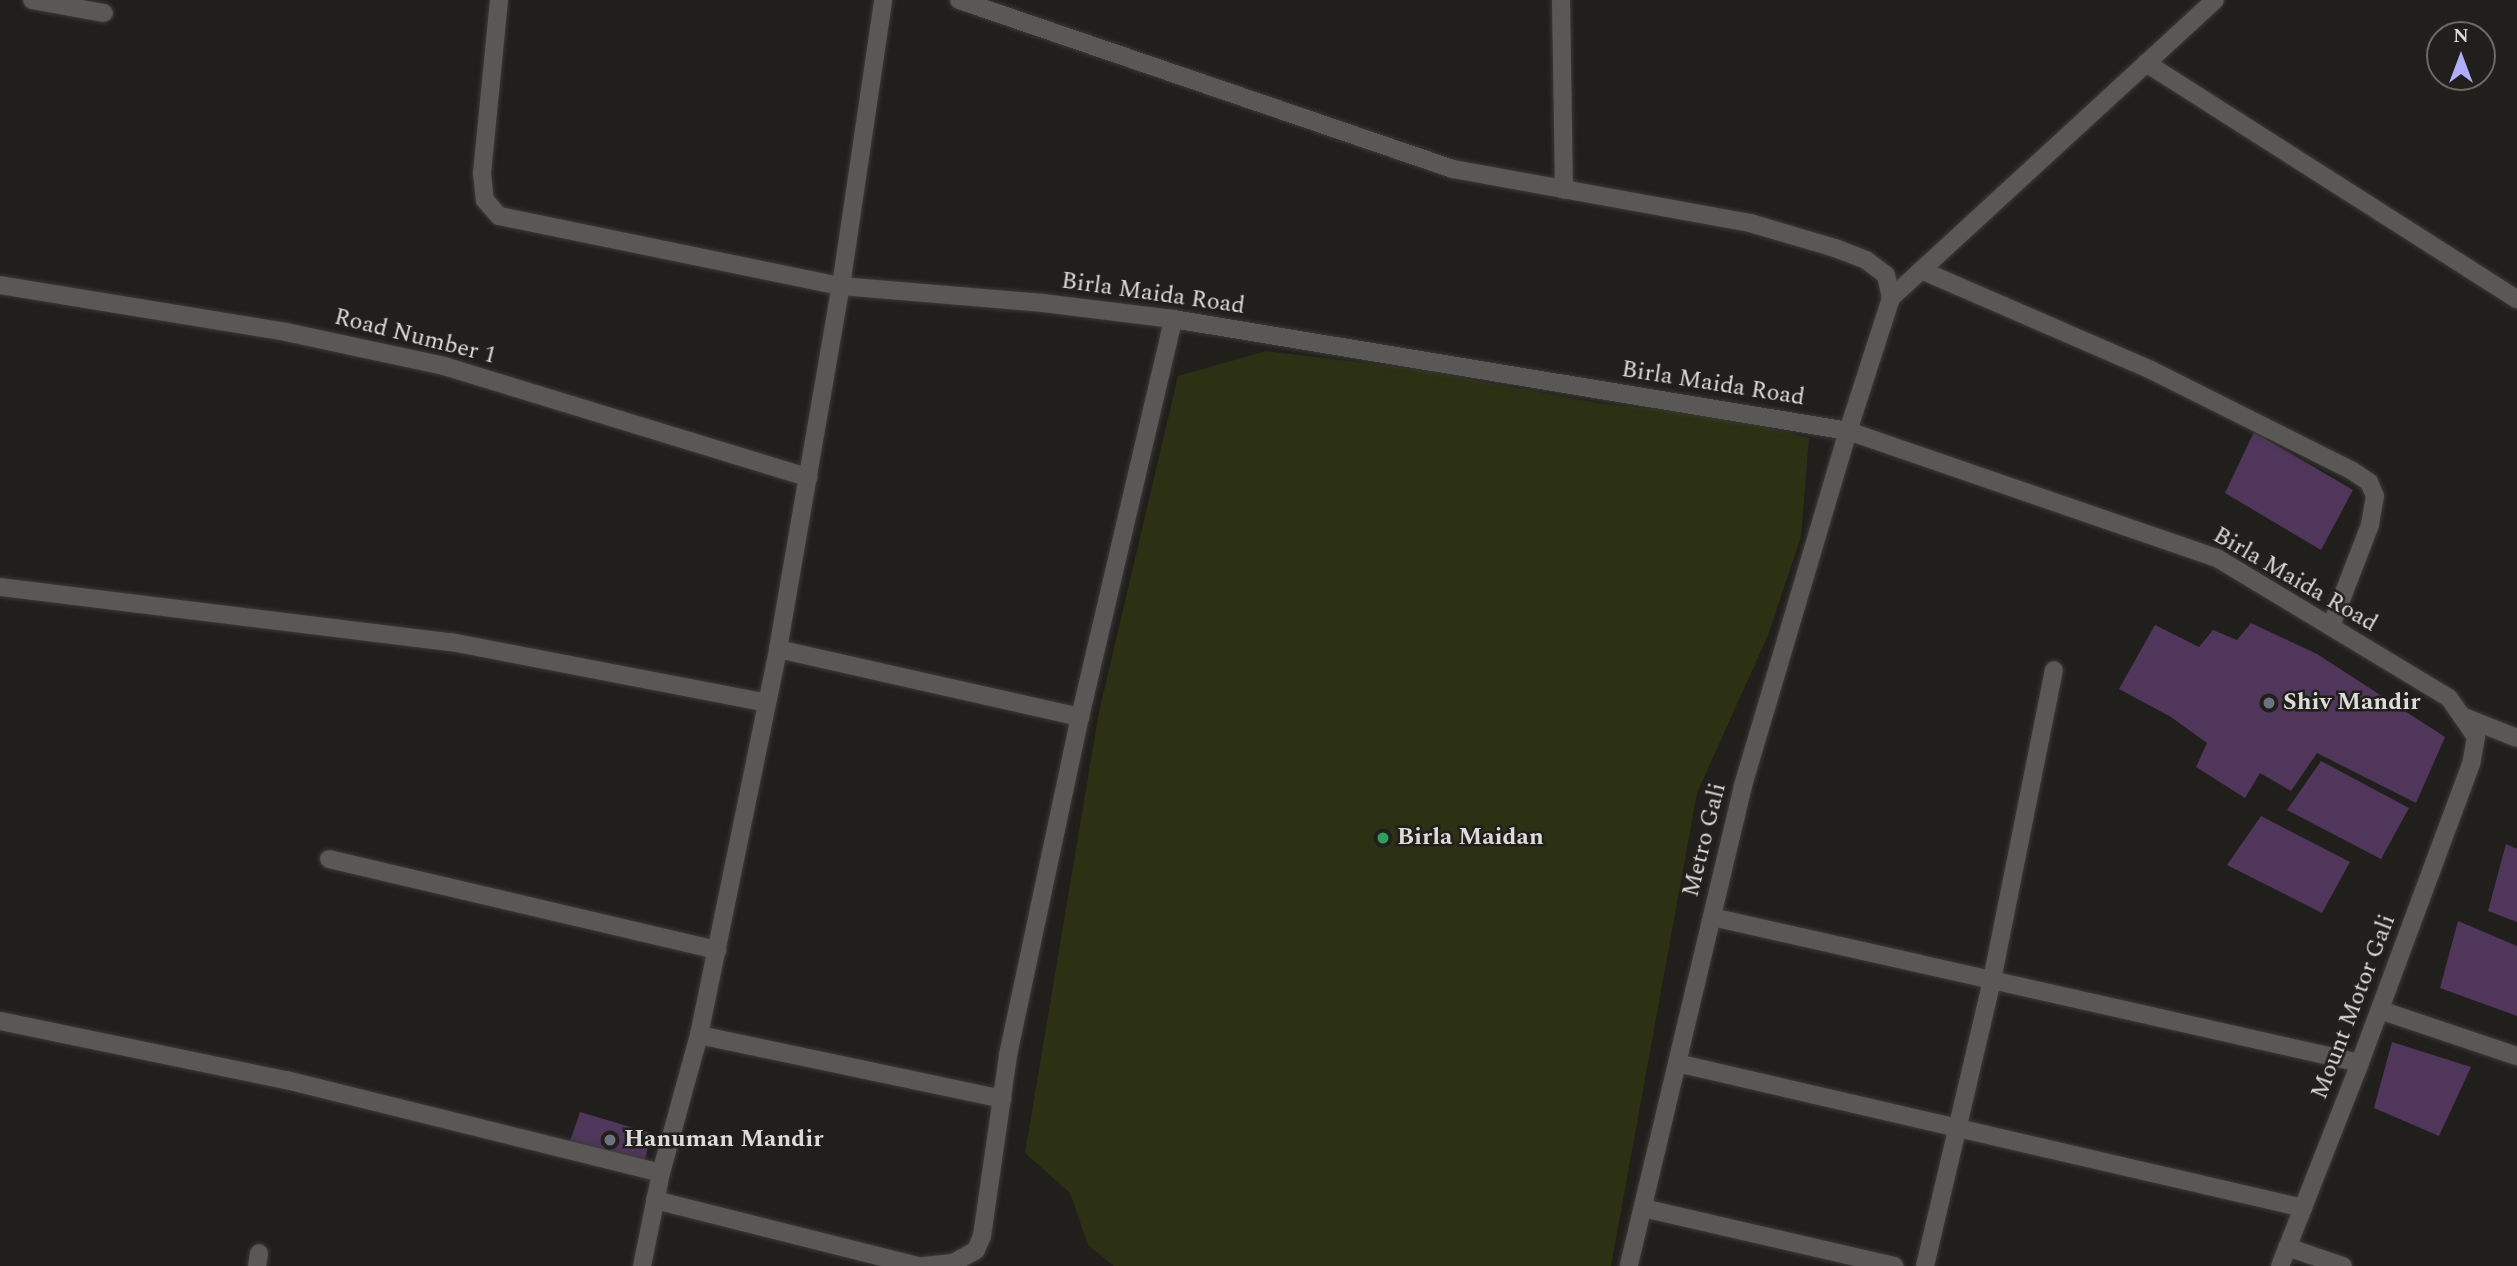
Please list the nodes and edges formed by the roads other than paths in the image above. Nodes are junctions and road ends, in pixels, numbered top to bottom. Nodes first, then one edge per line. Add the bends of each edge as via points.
1 (32, 0) edge
2 (499, 0) edge
3 (883, 0) edge
4 (959, 0) edge
5 (1561, 0) edge
6 (2215, 0) edge
7 (103, 13) dead end
8 (2146, 63) junction
9 (1564, 190) junction
10 (1921, 270) junction
11 (0, 285) edge
12 (841, 286) junction
13 (1891, 298) junction
14 (2517, 299) edge
15 (1173, 320) junction
16 (1847, 431) junction
17 (808, 477) junction
18 (0, 587) edge
19 (2331, 626) junction
20 (778, 649) junction
21 (2054, 670) dead end
22 (767, 704) junction
23 (1080, 718) junction
24 (2464, 718) junction
25 (2517, 738) edge
26 (2471, 764) joint
27 (329, 859) dead end
28 (1712, 917) junction
29 (717, 950) junction
30 (1992, 981) junction
31 (2379, 1010) junction
32 (0, 1021) edge
33 (699, 1035) junction
34 (2517, 1056) edge
35 (1677, 1063) junction
36 (2360, 1063) junction
37 (1002, 1099) junction
38 (1956, 1128) junction
39 (661, 1173) junction
40 (656, 1200) junction
41 (1643, 1208) junction
42 (2302, 1208) junction
43 (2287, 1247) junction
44 (642, 1266) edge
45 (917, 1266) edge
46 (923, 1266) edge
47 (1629, 1266) edge
48 (1894, 1266) edge
49 (1925, 1266) edge
50 (2280, 1266) edge
51 (2343, 1266) edge

1 - 7 street
2 - 12 street, Birla Maida Road via 482,173 485,200 499,216
3 - 12 street
4 - 9 street via 1452,169
5 - 9 street
6 - 8 street
8 - 10 street
8 - 14 street
9 - 13 street via 1750,223 1835,247 1866,260 1886,275
10 - 13 street
10 - 19 street via 2151,370 2369,482 2375,496 2370,524
11 - 17 street, Road Number 1 via 286,332 444,366
12 - 15 street, Birla Maida Road via 1043,303
12 - 17 street
13 - 16 street, Metro Gali
15 - 16 street, Birla Maida Road
15 - 23 street
16 - 19 street, Birla Maida Road via 2217,558
16 - 28 street, Metro Gali via 1743,786
17 - 20 street
18 - 22 street via 452,642
19 - 24 street, Birla Maida Road via 2449,698
20 - 22 street
20 - 23 street
21 - 30 street
22 - 29 street
23 - 37 street
24 - 25 street
24 - 26 street, Birla Maida Road via 2476,737
26 - 31 street, Mount Motor Gali
27 - 29 street
28 - 30 street
28 - 35 street, Metro Gali
29 - 33 street
30 - 36 street
30 - 38 street
31 - 34 street
31 - 36 street, Mount Motor Gali
32 - 39 street via 286,1080
33 - 37 street
33 - 39 street
35 - 38 street
35 - 41 street, Metro Gali
36 - 42 street, Mount Motor Gali
37 - 46 street via 976,1251 953,1263
38 - 42 street
38 - 49 street
39 - 40 street
40 - 44 street
40 - 45 street
41 - 47 street, Metro Gali
41 - 48 street
42 - 43 street, Mount Motor Gali
43 - 50 street, Mount Motor Gali
43 - 51 street

